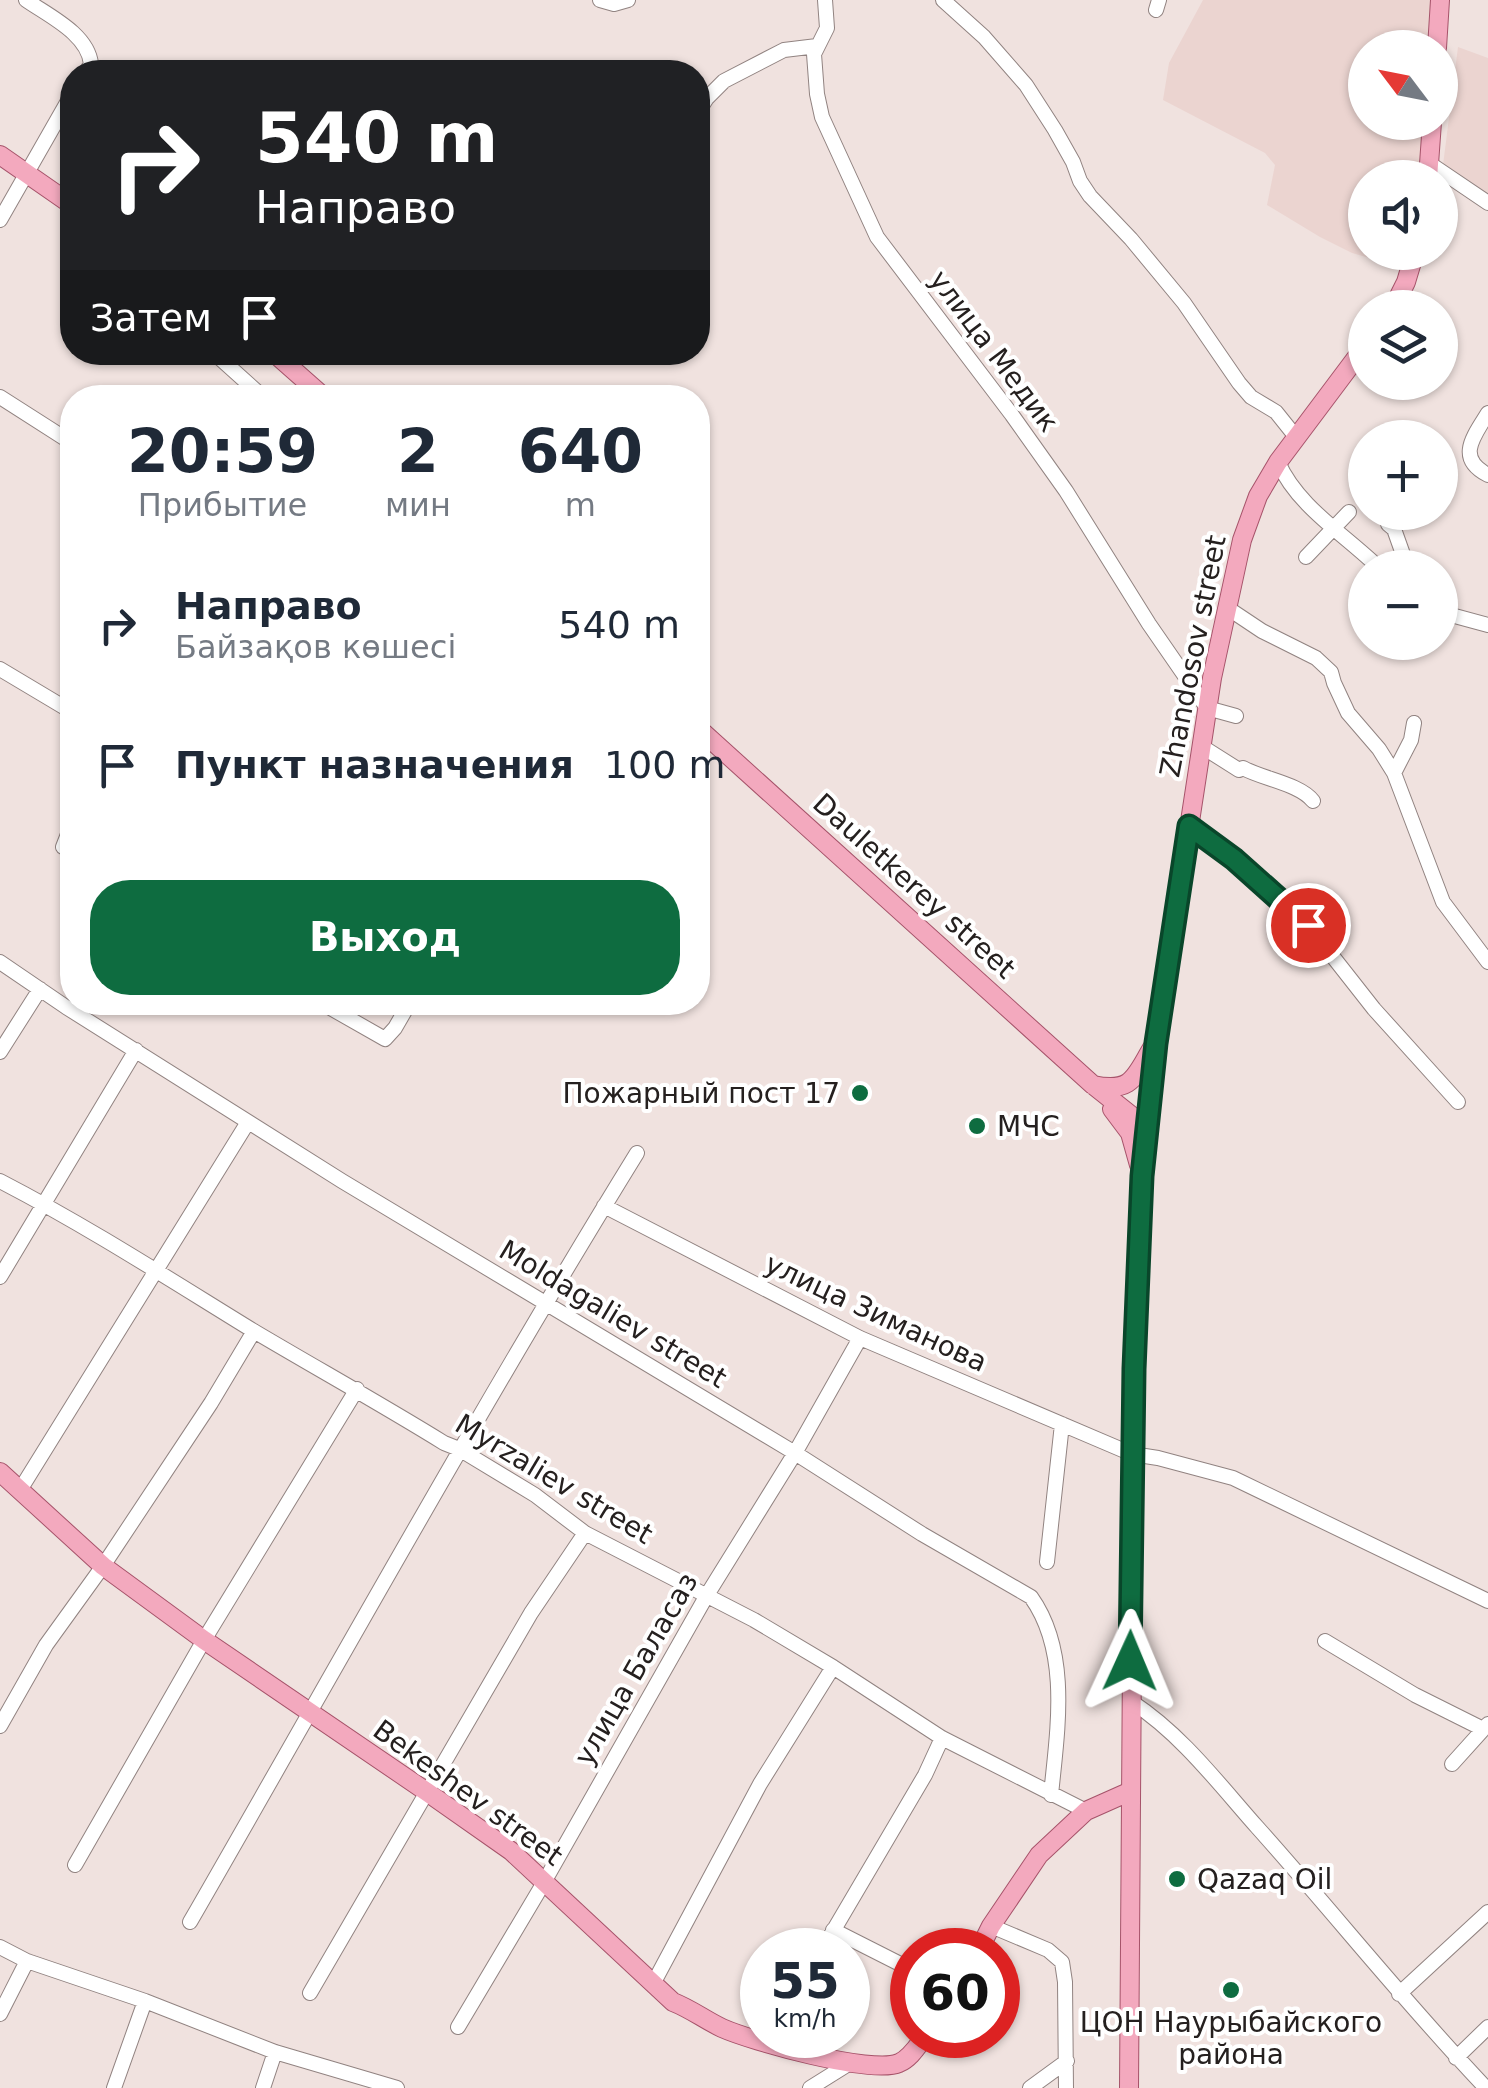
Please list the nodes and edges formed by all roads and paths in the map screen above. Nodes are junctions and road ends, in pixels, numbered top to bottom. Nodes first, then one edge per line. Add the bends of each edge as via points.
1 (26, 0) edge
2 (600, 0) edge
3 (628, 0) edge
4 (826, 0) edge
5 (943, 0) edge
6 (1440, 0) edge
7 (1438, 30) edge
8 (817, 46) junction
9 (88, 60) edge
10 (710, 95) edge
11 (60, 116) edge
12 (0, 155) edge
13 (28, 174) junction
14 (1458, 187) edge
15 (60, 197) edge
16 (1488, 204) edge
17 (0, 220) edge
18 (227, 365) edge
19 (288, 365) edge
20 (1348, 368) edge
21 (250, 385) edge
22 (311, 385) edge
23 (0, 398) edge
24 (1488, 413) edge
25 (60, 436) edge
26 (1296, 436) junction
27 (1278, 462) junction
28 (1488, 475) edge
29 (1348, 514) edge
30 (1335, 528) junction
31 (1359, 550) edge
32 (1306, 557) dead end
33 (1226, 607) junction
34 (1458, 616) edge
35 (1488, 624) edge
36 (0, 668) edge
37 (60, 705) edge
38 (1207, 708) junction
39 (1236, 716) dead end
40 (1414, 723) dead end
41 (710, 739) edge
42 (1201, 746) junction
43 (1394, 773) junction
44 (1313, 802) dead end
45 (1189, 826) junction
46 (0, 962) edge
47 (1488, 962) edge
48 (40, 989) junction
49 (60, 998) edge
50 (87, 1015) edge
51 (343, 1015) edge
52 (402, 1015) edge
53 (1156, 1043) junction
54 (136, 1050) junction
55 (0, 1052) edge
56 (1093, 1084) junction
57 (1458, 1102) dead end
58 (248, 1122) junction
59 (1146, 1128) junction
60 (637, 1153) dead end
61 (1142, 1176) junction
62 (0, 1181) edge
63 (44, 1204) junction
64 (604, 1206) junction
65 (158, 1270) junction
66 (0, 1277) edge
67 (545, 1303) junction
68 (254, 1331) junction
69 (860, 1338) junction
70 (356, 1389) junction
71 (1062, 1424) junction
72 (459, 1448) junction
73 (795, 1452) junction
74 (1132, 1454) junction
75 (0, 1472) edge
76 (20, 1490) junction
77 (585, 1532) junction
78 (1047, 1562) dead end
79 (103, 1566) junction
80 (707, 1595) junction
81 (1488, 1602) edge
82 (204, 1640) junction
83 (1325, 1642) dead end
84 (832, 1667) junction
85 (1132, 1702) junction
86 (308, 1716) junction
87 (0, 1726) edge
88 (1486, 1726) edge
89 (942, 1738) junction
90 (1452, 1764) dead end
91 (1131, 1791) junction
92 (427, 1792) junction
93 (1051, 1795) junction
94 (1086, 1811) junction
95 (75, 1865) dead end
96 (544, 1882) junction
97 (1488, 1912) edge
98 (190, 1922) dead end
99 (991, 1926) joint
100 (834, 1928) edge
101 (0, 1948) edge
102 (26, 1962) junction
103 (652, 1984) junction
104 (310, 1993) dead end
105 (1399, 1994) junction
106 (144, 2002) junction
107 (0, 2014) edge
108 (458, 2027) dead end
109 (1488, 2027) edge
110 (740, 2032) edge
111 (275, 2052) junction
112 (834, 2058) edge
113 (905, 2058) edge
114 (1456, 2058) junction
115 (1067, 2061) junction
116 (850, 2063) junction
117 (393, 2087) edge
118 (114, 2088) edge
119 (263, 2088) edge
120 (810, 2088) edge
121 (1030, 2088) edge
122 (1066, 2088) edge
123 (1128, 2088) edge
124 (1486, 2088) edge

1 - 9 street via 80,40
2 - 3 street
4 - 8 street, улица Медик via 827,28
5 - 26 street via 1026,85 1090,196 1184,303 1251,397 1276,412
6 - 7 main road
8 - 10 street via 776,53
8 - 38 street, улица Медик via 822,117 877,237 1012,415
11 - 13 street
12 - 13 main road
13 - 15 main road
13 - 17 street
14 - 16 street
18 - 21 street
19 - 22 main road
20 - 26 main road, Zhandosov street
23 - 25 street
24 - 28 street via 1469,451
26 - 27 main road, Zhandosov street
27 - 30 street via 1286,481
27 - 33 main road, Zhandosov street via 1242,540
29 - 30 street
30 - 31 street
30 - 32 street
33 - 38 main road, Zhandosov street
33 - 43 street via 1324,664 1348,713
34 - 35 street
36 - 37 street
38 - 39 street
38 - 42 main road, Zhandosov street
40 - 43 street
41 - 56 main road, Dauletkerey street
42 - 44 street
42 - 45 main road, Zhandosov street
43 - 47 street via 1444,902
45 - 53 main road, Zhandosov street
45 - 57 street via 1308,925
46 - 48 street, Moldagaliev street
48 - 49 street, Moldagaliev street
48 - 55 street
50 - 54 street, Moldagaliev street
51 - 52 street via 385,1039
53 - 56 main road via 1124,1086
53 - 59 main road, Zhandosov street
54 - 58 street, Moldagaliev street
54 - 63 street
56 - 59 main road
56 - 61 main road via 1130,1133
58 - 65 street
58 - 67 street, Moldagaliev street
59 - 61 main road, Zhandosov street
60 - 64 street
61 - 74 main road, Zhandosov street
62 - 63 street, Myrzaliev street
63 - 65 street, Myrzaliev street
63 - 66 street
64 - 67 street
64 - 69 street, улица Зиманова
65 - 68 street, Myrzaliev street
65 - 76 street
67 - 72 street
67 - 73 street, Moldagaliev street
68 - 70 street, Myrzaliev street
68 - 79 street
69 - 71 street, улица Зиманова
69 - 73 street, улица Баласаз
70 - 72 street, Myrzaliev street
70 - 82 street
71 - 74 street, улица Зиманова
71 - 78 street
72 - 77 street, Myrzaliev street
72 - 86 street
73 - 80 street, улица Баласаз
73 - 93 street, Moldagaliev street via 1031,1597 1058,1679
74 - 81 street, улица Зиманова via 1234,1478
74 - 85 main road, Zhandosov street
75 - 76 main road, Bekeshev street
76 - 79 main road, Bekeshev street
77 - 80 street, Myrzaliev street
77 - 92 street
79 - 82 main road, Bekeshev street
79 - 87 street
80 - 84 street, Myrzaliev street
80 - 96 street, улица Баласаз
82 - 86 main road, Bekeshev street
82 - 95 street
83 - 88 street via 1415,1695
84 - 89 street, Myrzaliev street
84 - 103 street
85 - 91 main road, Zhandosov street
85 - 105 street via 1197,1757
86 - 92 main road, Bekeshev street
86 - 98 street
88 - 90 street
89 - 93 street, Myrzaliev street
89 - 100 street
91 - 94 main road
91 - 123 main road, Zhandosov street
92 - 96 main road, Bekeshev street
92 - 104 street
93 - 94 street, Myrzaliev street
94 - 99 main road via 1039,1855
96 - 103 main road, Bekeshev street
96 - 108 street, улица Баласаз
97 - 105 street
99 - 115 street via 1062,1962
101 - 102 street
102 - 106 street
102 - 107 street
103 - 110 main road, Bekeshev street via 718,2026
105 - 114 street
106 - 111 street
106 - 118 street
109 - 114 street
111 - 117 street
111 - 119 street
112 - 116 main road, Bekeshev street
113 - 116 main road, Bekeshev street via 896,2064
114 - 124 street
115 - 121 street
115 - 122 street
116 - 120 street

